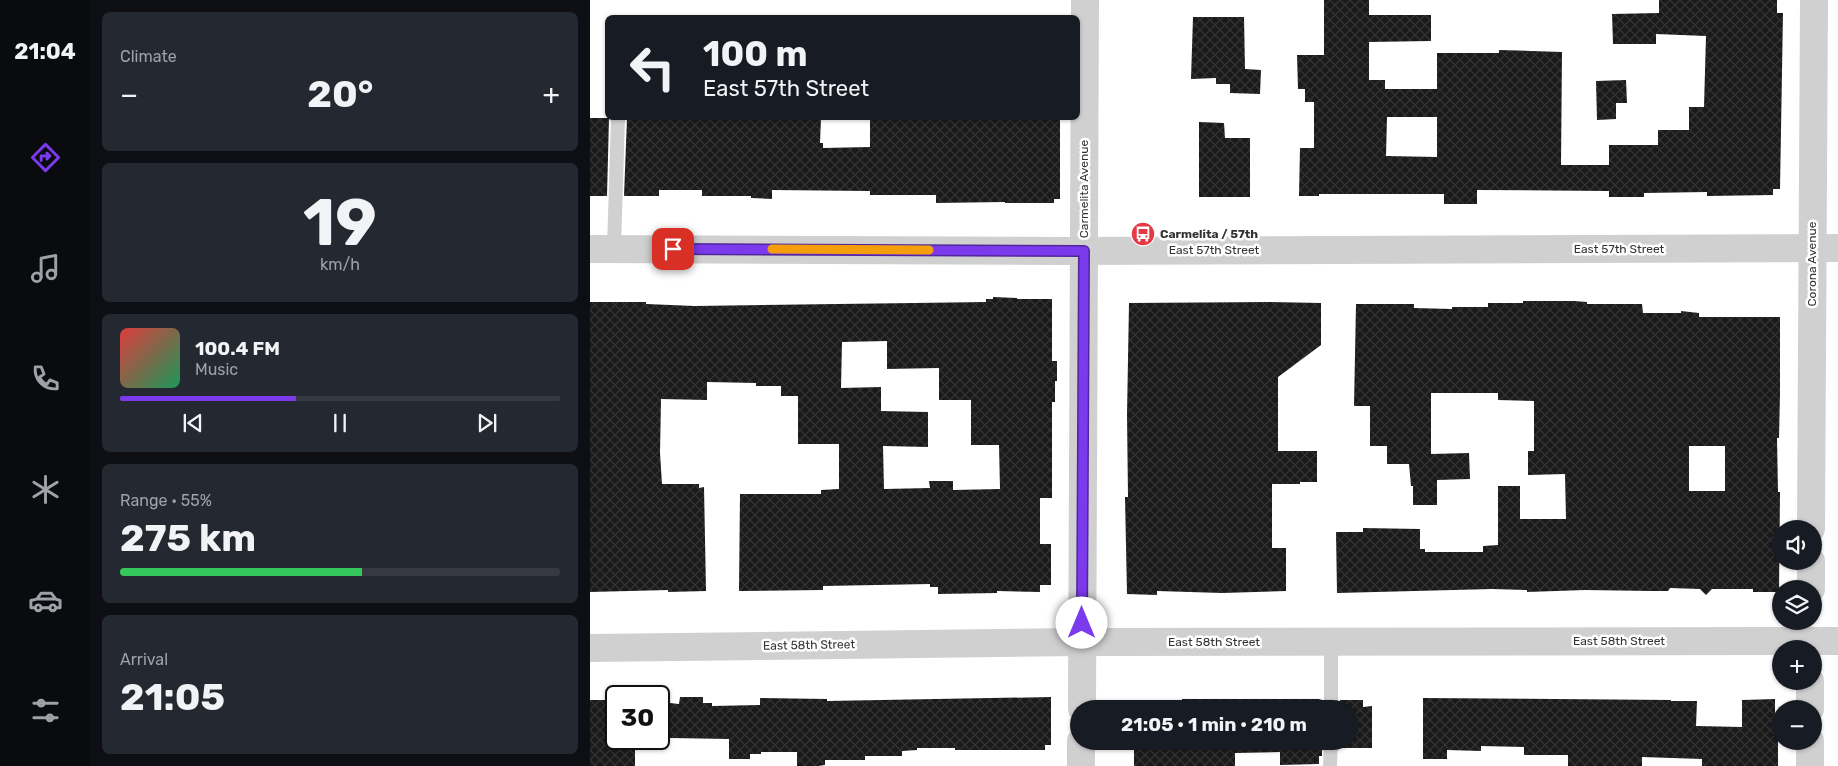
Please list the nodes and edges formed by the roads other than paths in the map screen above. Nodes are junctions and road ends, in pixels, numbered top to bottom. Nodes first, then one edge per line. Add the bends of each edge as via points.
1 (1085, 0) edge
2 (1814, 0) edge
3 (618, 120) edge
4 (1825, 248) edge
5 (602, 249) edge
6 (1084, 251) junction
7 (1811, 520) edge
8 (1811, 637) edge
9 (1331, 641) junction
10 (1838, 641) edge
11 (1082, 642) junction
12 (590, 648) edge
13 (1082, 700) edge
14 (1331, 700) edge
15 (1082, 750) edge
16 (1331, 750) edge
17 (1810, 750) edge
18 (1330, 765) dead end
19 (1081, 766) edge
20 (1810, 766) edge

1 - 6 street, Carmelita Avenue
2 - 4 street, Corona Avenue
3 - 5 lane
4 - 6 street, East 57th Street
4 - 7 street, Corona Avenue
5 - 6 street, East 57th Street
6 - 11 street, Carmelita Avenue
8 - 9 street, East 58th Street
8 - 10 street, East 58th Street
9 - 11 street, East 58th Street
9 - 14 lane
11 - 12 street, East 58th Street
11 - 13 street, Carmelita Avenue
15 - 19 street
16 - 18 lane
17 - 20 street

